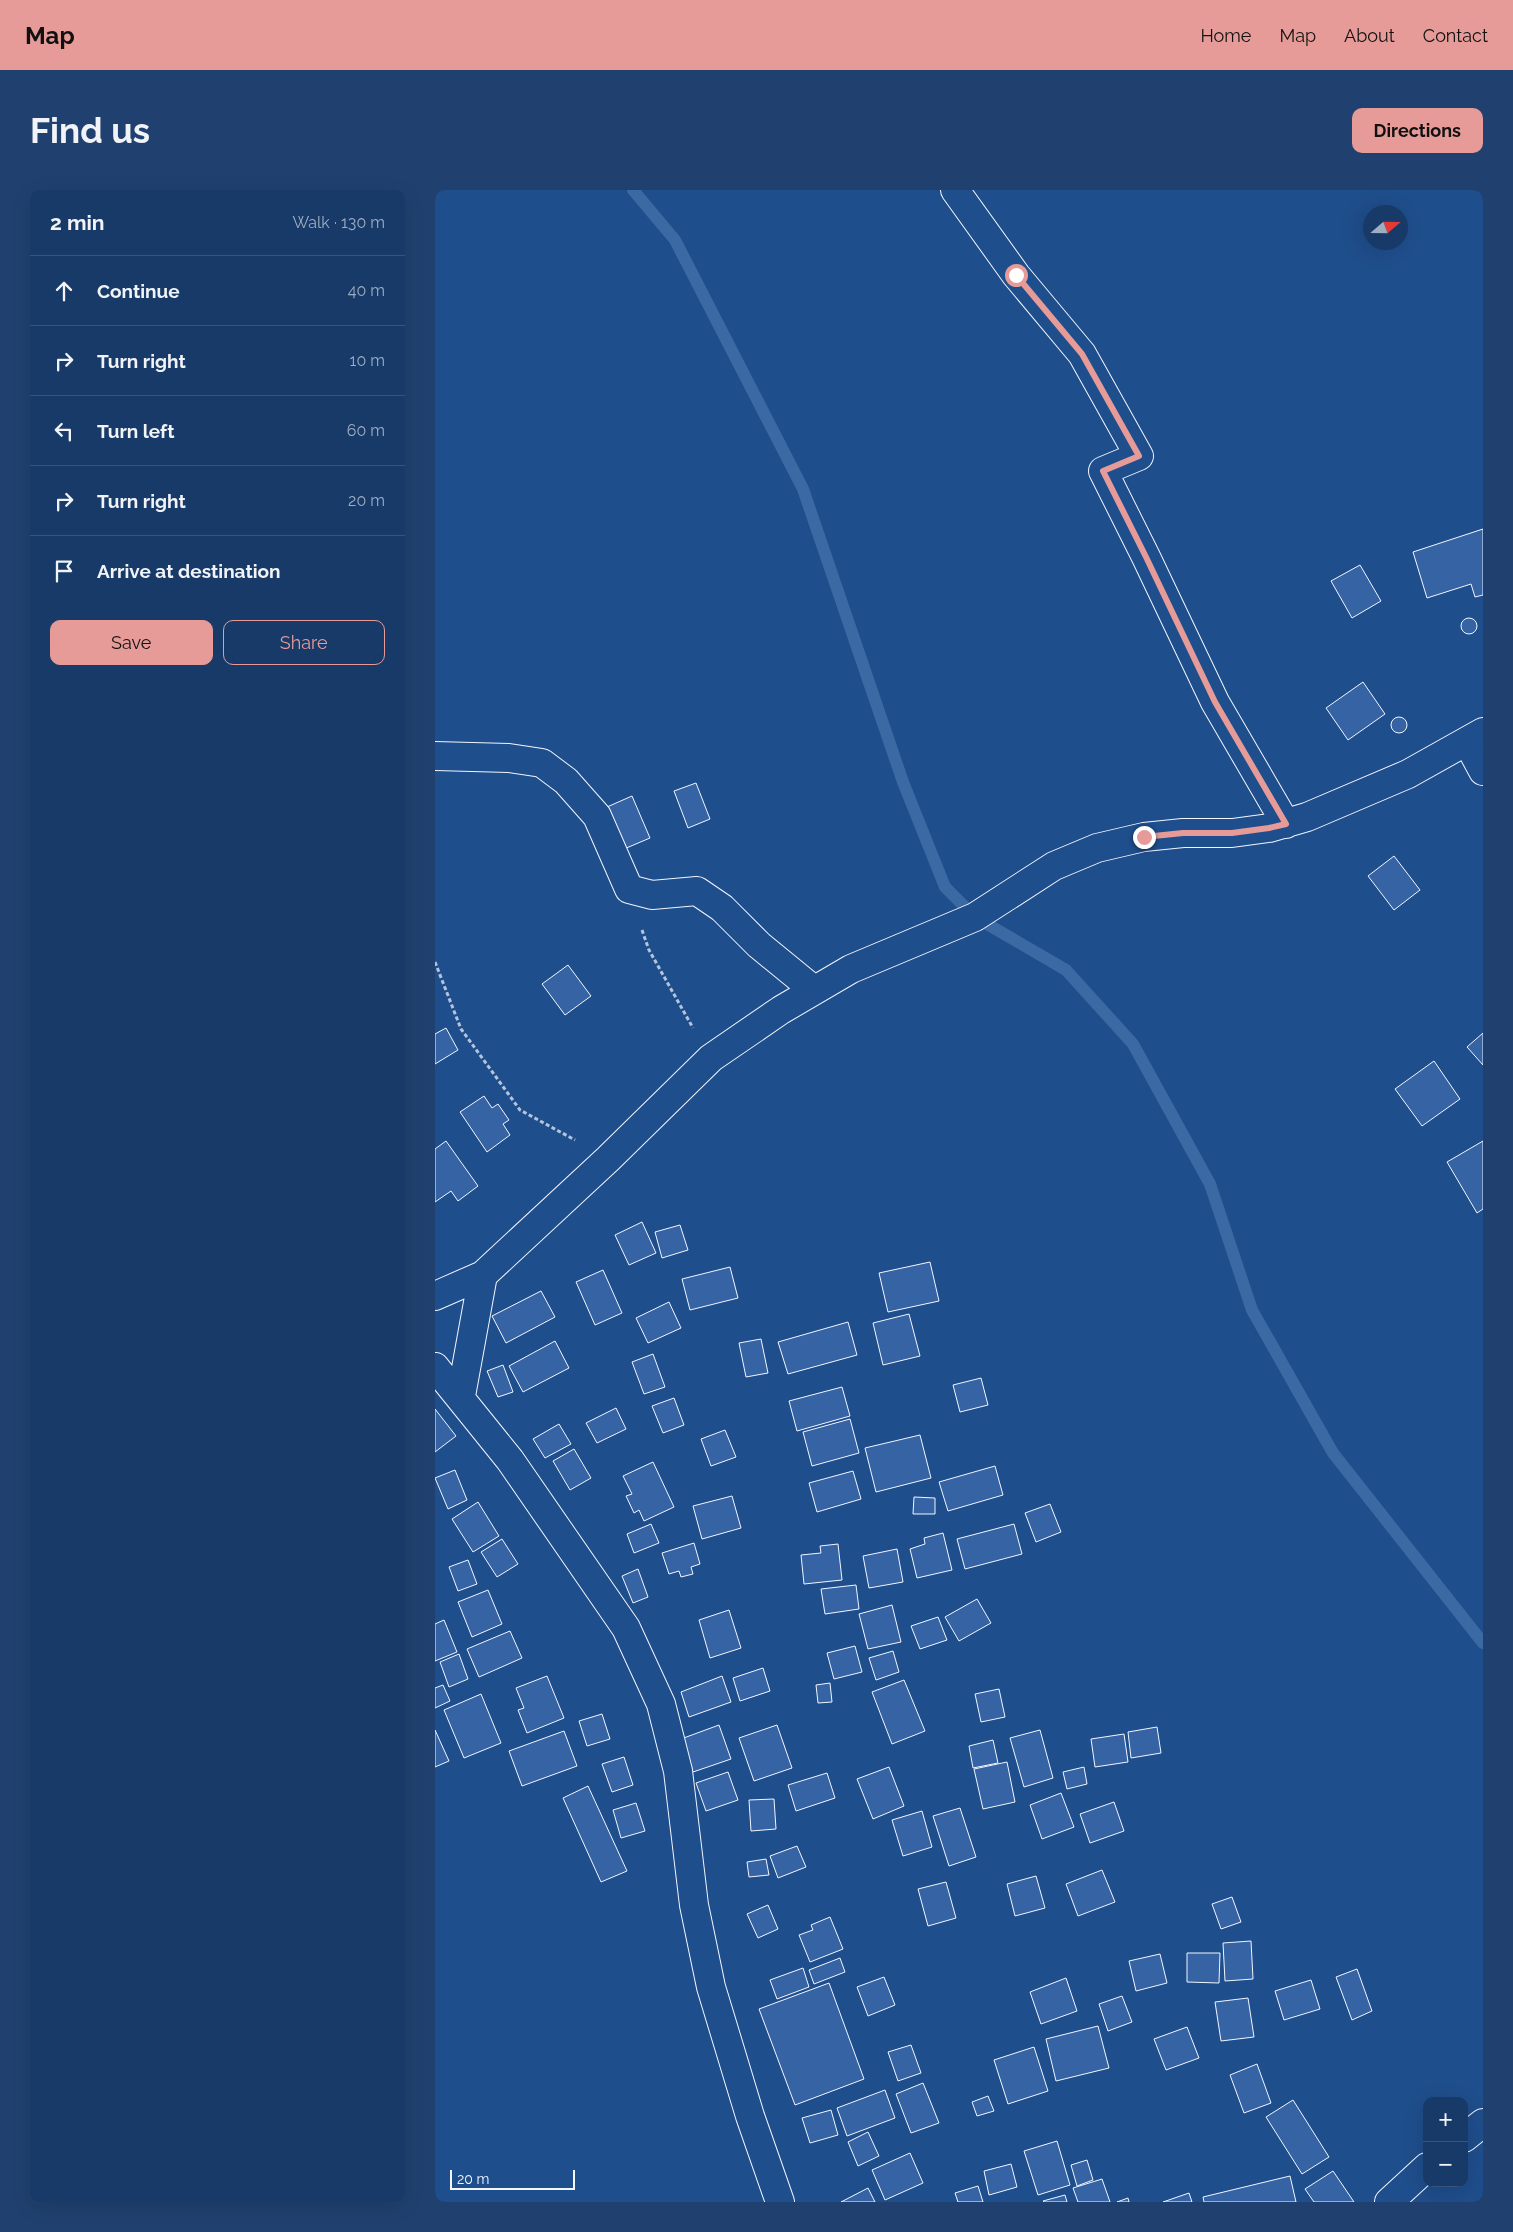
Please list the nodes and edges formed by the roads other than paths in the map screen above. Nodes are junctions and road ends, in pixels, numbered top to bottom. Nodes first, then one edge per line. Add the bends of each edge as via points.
1 (955, 190) edge
2 (1475, 736) edge
3 (435, 756) edge
4 (1483, 771) edge
5 (1286, 824) junction
6 (814, 990) junction
7 (483, 1276) junction
8 (435, 1296) edge
9 (435, 1367) edge
10 (461, 1396) junction
11 (1483, 2123) edge
12 (1468, 2135) edge
13 (1423, 2171) edge
14 (780, 2202) edge
15 (1389, 2202) edge

1 - 5 street via 1016,275 1082,354 1139,456 1103,471 1215,702
2 - 4 street
2 - 5 street via 1408,774
3 - 6 street via 509,758 542,763 566,781 597,816 629,889 652,895 697,891 722,908 759,946
5 - 6 street via 1232,833 1144,837 1097,848 1054,866 975,917 851,969
6 - 7 street via 711,1058
7 - 8 street
7 - 10 street
9 - 10 street
10 - 14 street via 510,1460 627,1628 661,1704 679,1771 694,1904 711,1988
11 - 12 street
13 - 15 street

